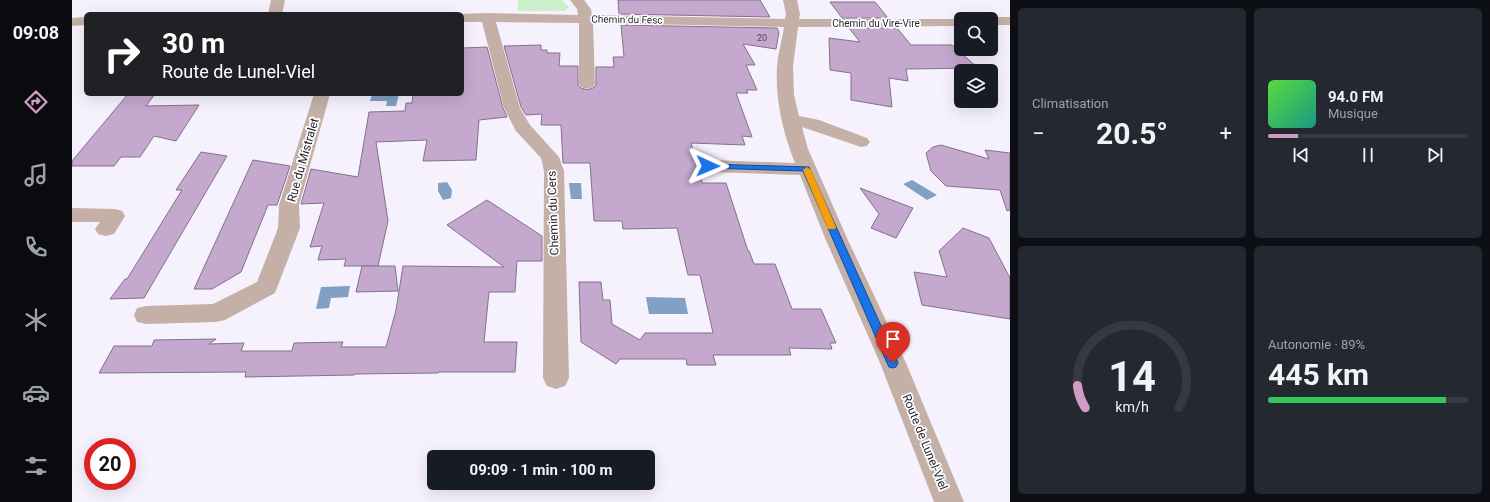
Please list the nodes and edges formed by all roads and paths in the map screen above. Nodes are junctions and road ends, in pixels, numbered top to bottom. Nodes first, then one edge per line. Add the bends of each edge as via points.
1 (278, 0) edge
2 (577, 0) edge
3 (790, 0) edge
4 (275, 12) edge
5 (464, 18) edge
6 (488, 18) junction
7 (586, 18) junction
8 (998, 21) edge
9 (1010, 21) edge
10 (792, 22) junction
11 (954, 22) edge
12 (587, 84) dead end
13 (321, 96) edge
14 (791, 120) junction
15 (861, 142) dead end
16 (708, 166) dead end
17 (806, 169) junction
18 (72, 215) edge
19 (106, 229) dead end
20 (146, 315) dead end
21 (556, 378) dead end
22 (949, 502) edge

1 - 4 street
2 - 7 street via 584,9
3 - 10 street, Route de Lunel-Viel via 794,14
5 - 6 street, Chemin du Fesc
6 - 7 street, Chemin du Fesc
6 - 21 street, Chemin du Cers via 512,108 522,127 550,157 554,171
7 - 10 street, Chemin du Fesc
7 - 12 street
8 - 9 street
10 - 11 street, Chemin du Vire-Vire
10 - 14 street, Route de Lunel-Viel via 785,66 786,95
13 - 20 street, Rue du Mistralet via 290,205 289,228 267,287 216,313
14 - 15 street via 813,124
14 - 17 street, Route de Lunel-Viel
16 - 17 street
17 - 22 street, Route de Lunel-Viel via 893,363
18 - 19 street via 115,216

